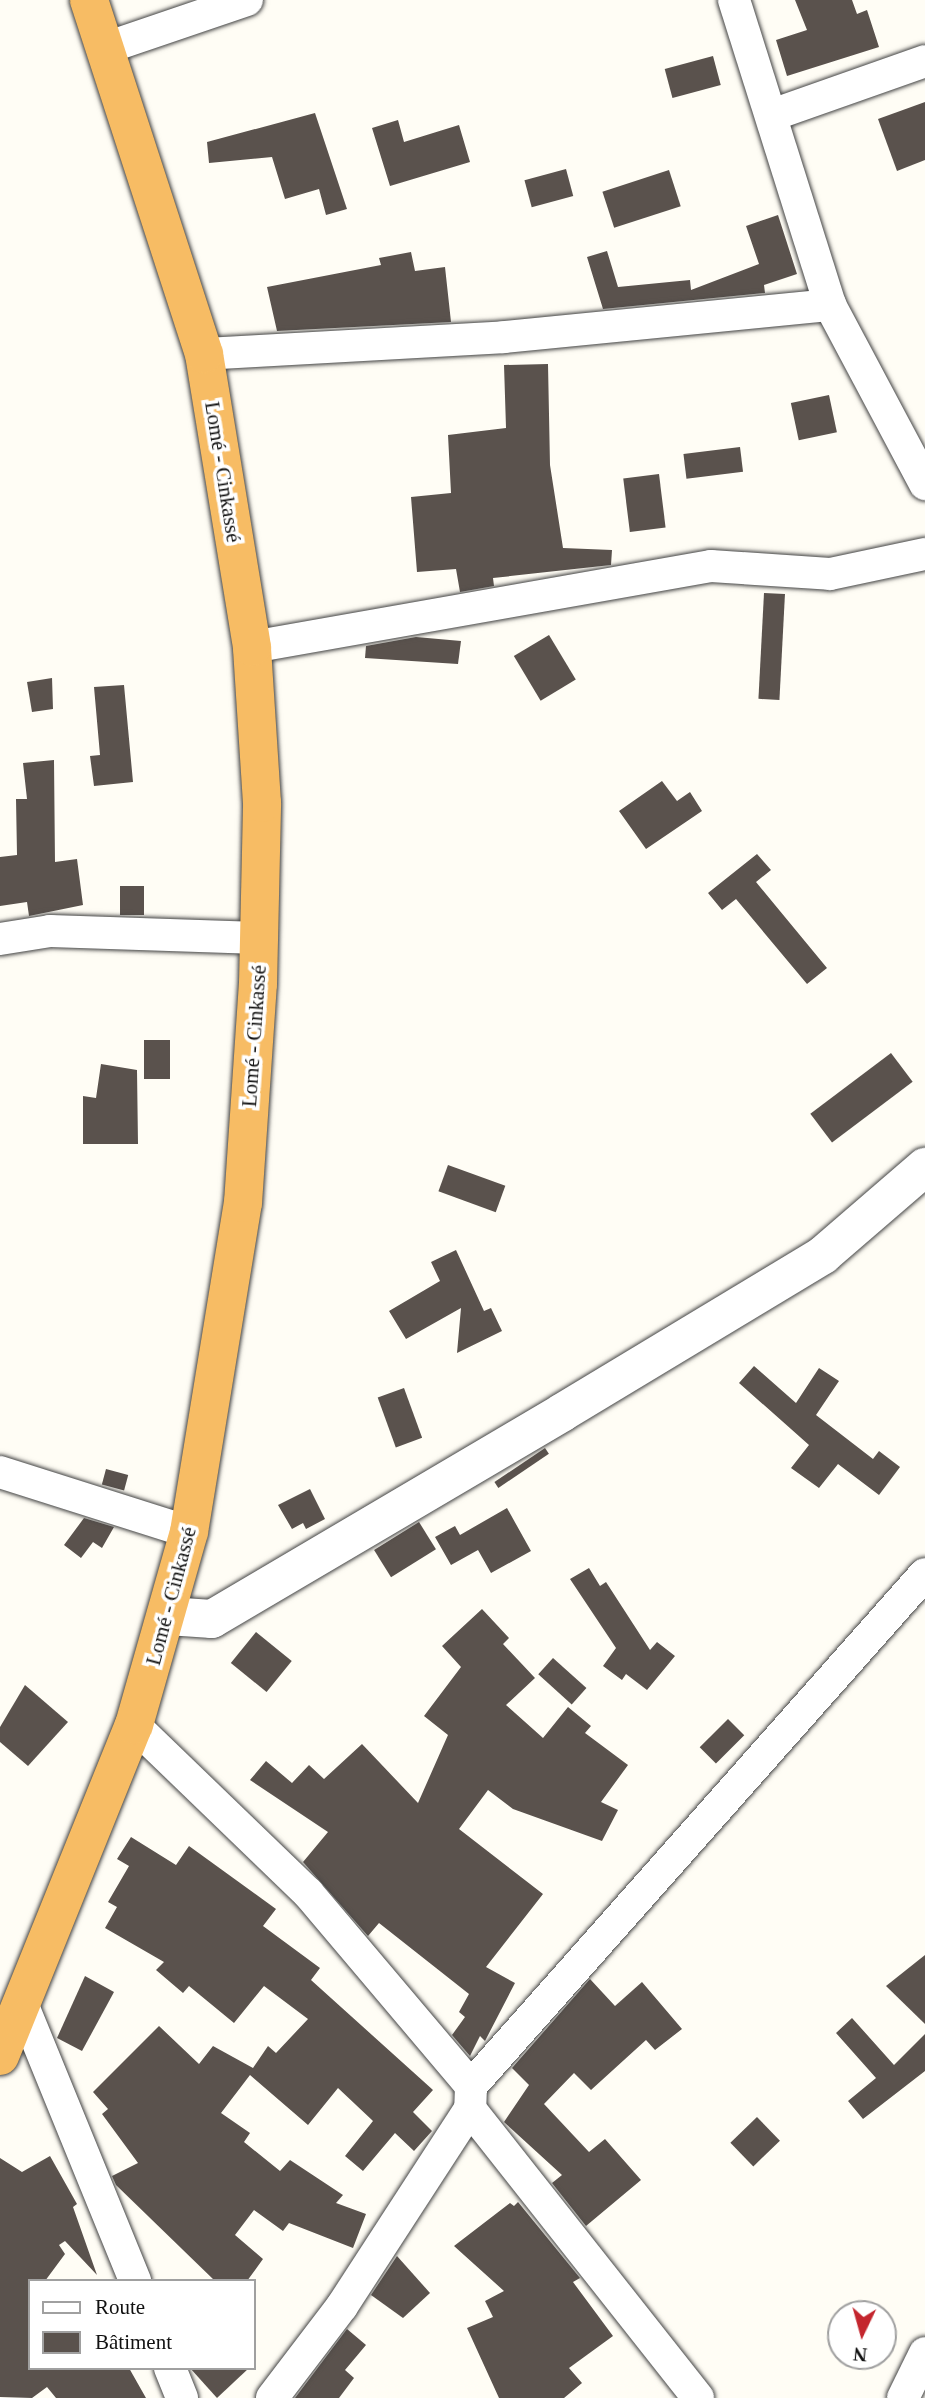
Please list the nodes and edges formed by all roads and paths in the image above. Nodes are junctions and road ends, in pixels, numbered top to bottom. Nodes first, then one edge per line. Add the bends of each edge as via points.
1 (89, 0) edge
2 (247, 0) edge
3 (734, 0) edge
4 (103, 49) junction
5 (925, 61) edge
6 (772, 115) junction
7 (830, 305) junction
8 (204, 354) junction
9 (925, 484) edge
10 (925, 554) edge
11 (252, 647) junction
12 (0, 939) edge
13 (259, 939) junction
14 (925, 1167) edge
15 (0, 1472) edge
16 (190, 1532) junction
17 (925, 1574) edge
18 (169, 1616) junction
19 (134, 1725) junction
20 (13, 2013) edge
21 (0, 2056) edge
22 (470, 2097) junction
23 (134, 2279) edge
24 (925, 2353) edge
25 (171, 2370) edge
26 (183, 2398) edge
27 (272, 2398) edge
28 (698, 2398) edge
29 (903, 2398) edge

1 - 4 highway, Lomé - Cinkassé
2 - 4 street
3 - 6 street
4 - 8 highway, Lomé - Cinkassé
5 - 6 street
6 - 7 street
7 - 8 street via 504,337
7 - 9 street
8 - 11 highway, Lomé - Cinkassé
10 - 11 street via 831,574 711,566
11 - 13 highway, Lomé - Cinkassé via 262,803
12 - 13 street via 50,931
13 - 16 highway, Lomé - Cinkassé via 243,1203
14 - 18 street via 823,1255 563,1412 212,1619
15 - 16 street
16 - 18 highway, Lomé - Cinkassé
17 - 22 street
18 - 19 highway, Lomé - Cinkassé
19 - 20 highway, Lomé - Cinkassé
19 - 22 street via 308,1893
20 - 21 highway, Lomé - Cinkassé
20 - 23 street
22 - 27 street via 342,2306
22 - 28 street
24 - 29 street
25 - 26 street

